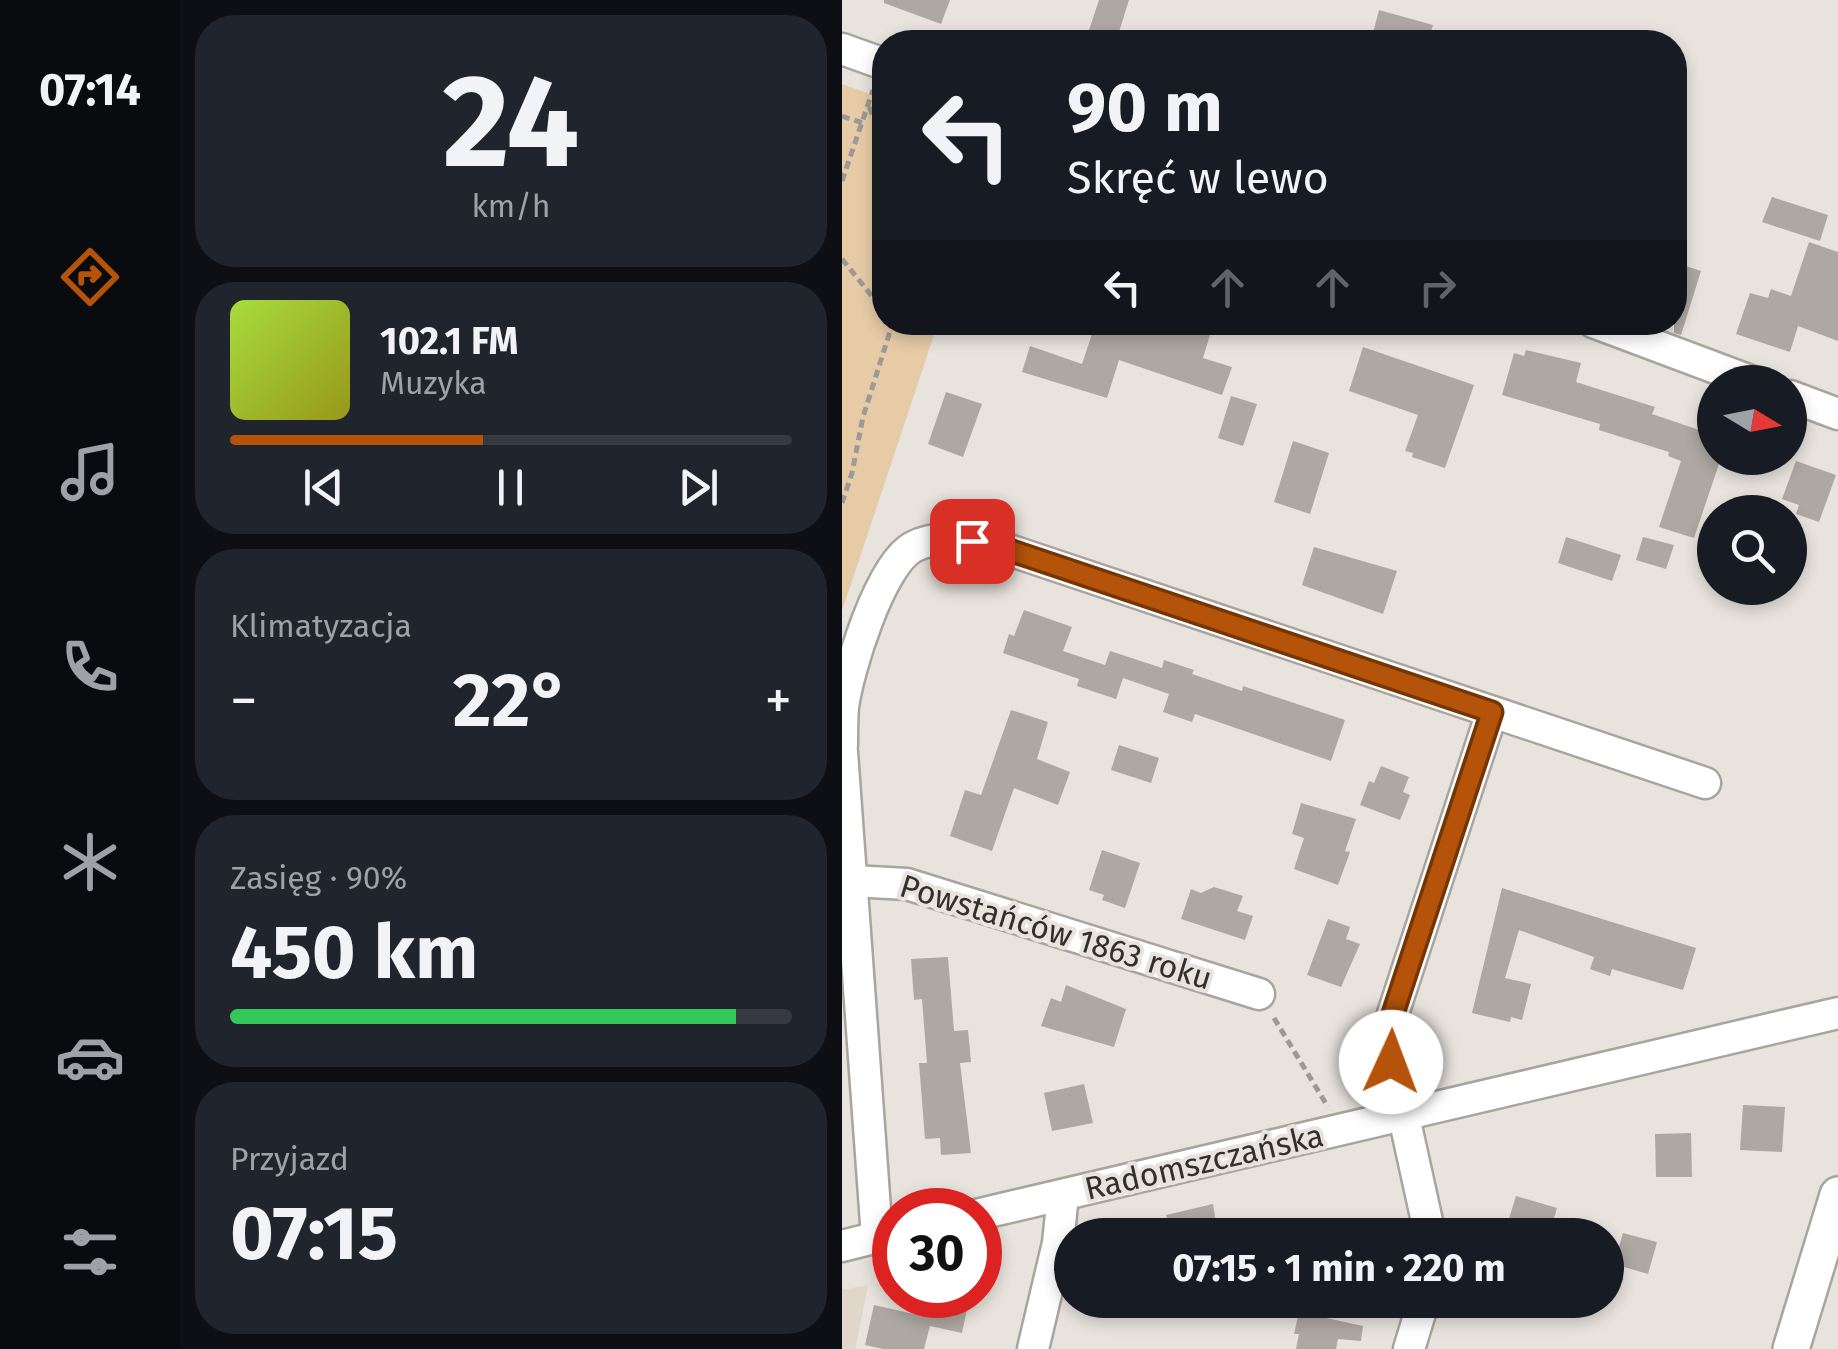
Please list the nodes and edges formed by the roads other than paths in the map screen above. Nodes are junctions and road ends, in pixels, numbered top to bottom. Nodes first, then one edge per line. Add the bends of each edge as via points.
1 (842, 48) edge
2 (872, 67) edge
3 (1628, 335) edge
4 (1708, 365) edge
5 (1807, 402) edge
6 (1838, 414) edge
7 (1492, 712) junction
8 (842, 748) edge
9 (1705, 783) dead end
10 (852, 881) junction
11 (1259, 994) road end
12 (1838, 1013) edge
13 (1403, 1116) junction
14 (881, 1188) edge
15 (1062, 1195) junction
16 (1838, 1195) edge
17 (1002, 1209) edge
18 (1426, 1218) edge
19 (872, 1238) edge
20 (842, 1246) edge
21 (1418, 1318) edge
22 (1032, 1349) edge
23 (1409, 1349) edge
24 (1792, 1349) edge

1 - 2 street
3 - 4 street
5 - 6 street
7 - 8 street via 1003,548 942,540 911,548 880,588 850,678
7 - 9 street
7 - 13 street via 1386,1035
8 - 10 street
10 - 11 street, Powstańców 1863 roku via 906,884
10 - 14 street
12 - 13 street, Radomszczańska
13 - 15 street, Radomszczańska
13 - 18 street
15 - 17 street, Radomszczańska
15 - 22 street via 1058,1242
16 - 24 street
19 - 20 street
21 - 23 street

